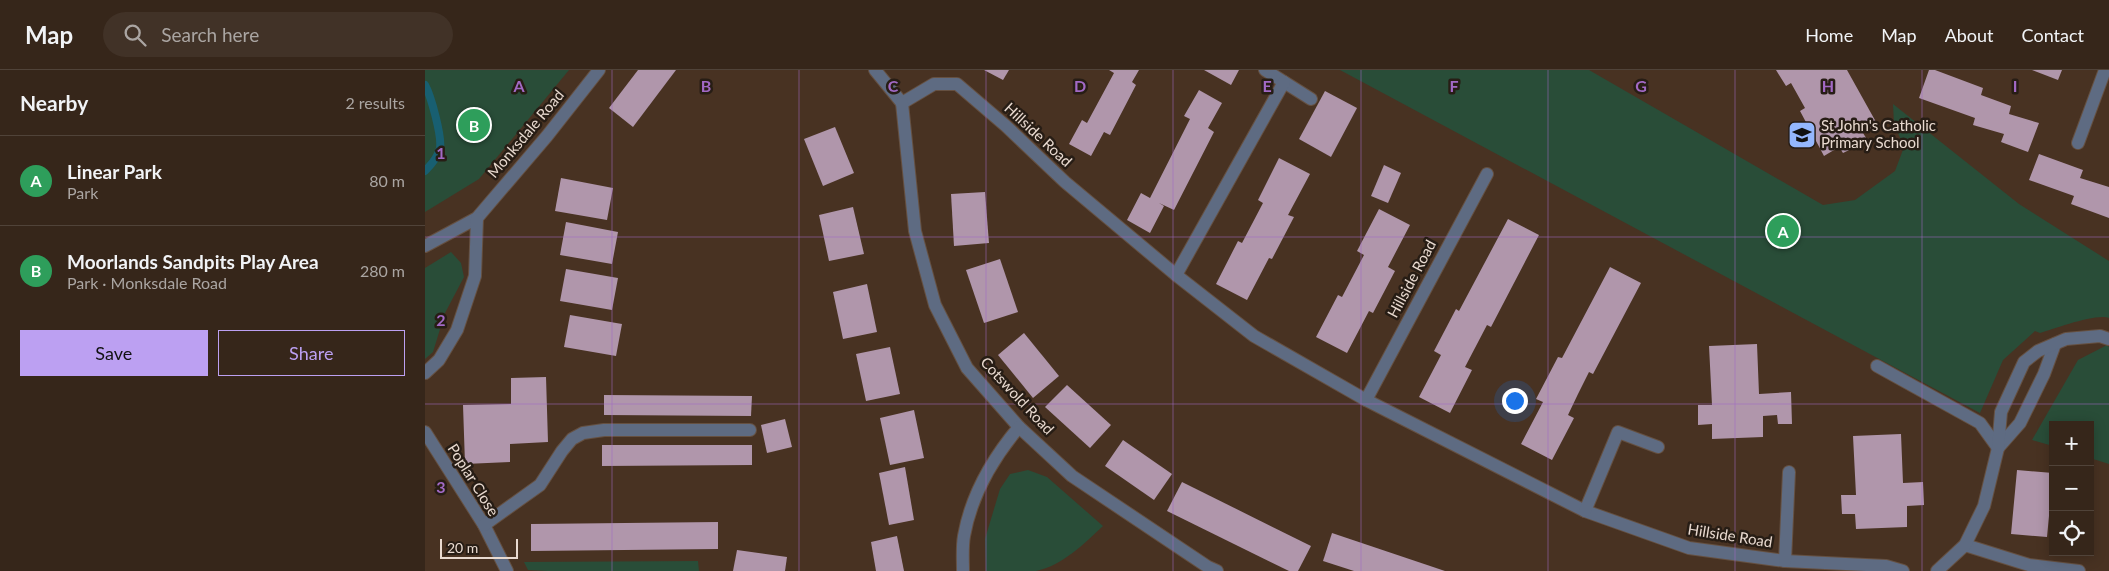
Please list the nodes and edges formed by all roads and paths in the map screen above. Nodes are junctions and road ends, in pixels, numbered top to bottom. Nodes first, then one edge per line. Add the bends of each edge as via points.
1 (599, 70) edge
2 (875, 70) edge
3 (1265, 70) edge
4 (2105, 70) edge
5 (1283, 82) junction
6 (1311, 99) dead end
7 (903, 103) junction
8 (2078, 143) dead end
9 (1487, 174) dead end
10 (477, 218) junction
11 (425, 246) edge
12 (1175, 275) junction
13 (2109, 339) edge
14 (2055, 344) junction
15 (1877, 366) dead end
16 (425, 372) edge
17 (1366, 400) junction
18 (1019, 427) junction
19 (750, 430) dead end
20 (425, 432) edge
21 (1658, 447) dead end
22 (1998, 448) junction
23 (1789, 472) dead end
24 (1585, 511) junction
25 (484, 525) junction
26 (1965, 545) junction
27 (1785, 561) junction
28 (507, 571) edge
29 (963, 571) edge
30 (1217, 571) edge
31 (1903, 571) edge
32 (1937, 571) edge
33 (2079, 571) edge

1 - 10 street, Monksdale Road
2 - 7 street
3 - 5 street
4 - 8 street
5 - 6 street
5 - 12 street
7 - 12 street, Hillside Road via 933,84 957,84 1065,182
7 - 18 street, Cotswold Road via 915,230 935,305 967,368
9 - 17 street, Hillside Road
10 - 11 street, Monksdale Road
10 - 16 street via 475,276 457,330 439,360
12 - 17 street, Hillside Road via 1254,336
13 - 14 street via 2085,336
14 - 22 street via 2020,423
14 - 22 street via 2024,362 2001,412
15 - 22 street via 1980,423
17 - 24 street, Hillside Road
18 - 29 street via 1000,449 977,494 963,536
18 - 30 street, Cotswold Road via 1072,476
19 - 25 street via 604,430 583,433 572,439 562,451 540,485
20 - 25 street, Poplar Close
21 - 24 street via 1618,432
22 - 26 street via 1984,506
23 - 27 street, Hillside Road
24 - 27 street, Hillside Road via 1689,548
25 - 28 street, Poplar Close
26 - 32 street
26 - 33 street via 2029,565
27 - 31 street, Hillside Road via 1886,566

